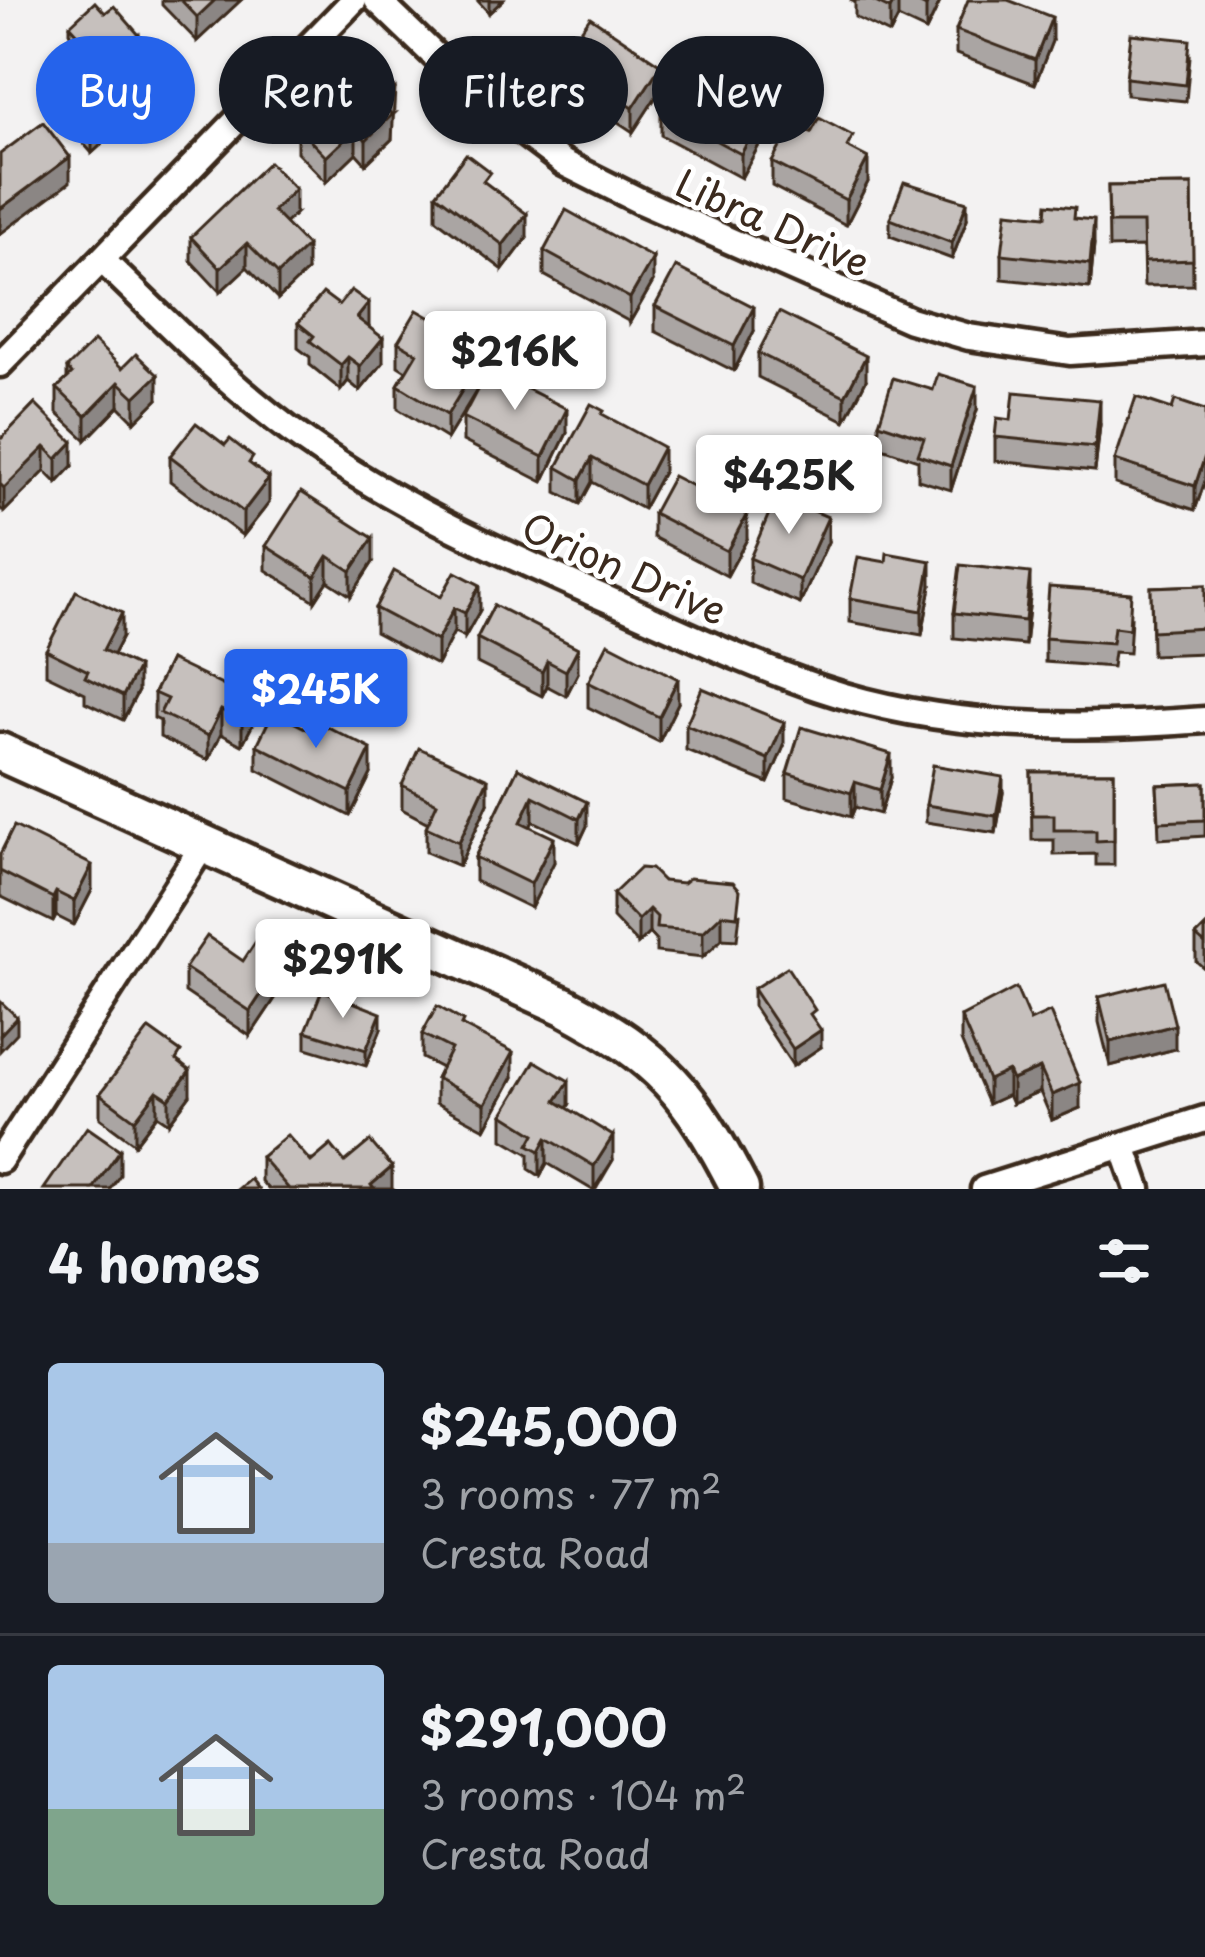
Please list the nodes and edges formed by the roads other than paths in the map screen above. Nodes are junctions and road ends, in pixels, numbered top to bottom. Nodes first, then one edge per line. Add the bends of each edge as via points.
1 (354, 0) edge
2 (377, 0) edge
3 (102, 260) junction
4 (1205, 343) edge
5 (0, 364) edge
6 (1205, 719) edge
7 (0, 752) edge
8 (204, 844) junction
9 (1205, 1119) edge
10 (1123, 1146) junction
11 (0, 1160) edge
12 (740, 1189) edge
13 (984, 1189) edge
14 (1138, 1189) edge

1 - 3 street
2 - 4 street, Libra Drive via 483,102 565,163 910,320 1070,352
3 - 5 street
3 - 6 street, Orion Drive via 204,358 355,474 504,554 764,667 943,716 1110,727
7 - 8 main road
8 - 11 street
8 - 12 main road via 613,1032 682,1090
9 - 10 street
10 - 13 street
10 - 14 street

